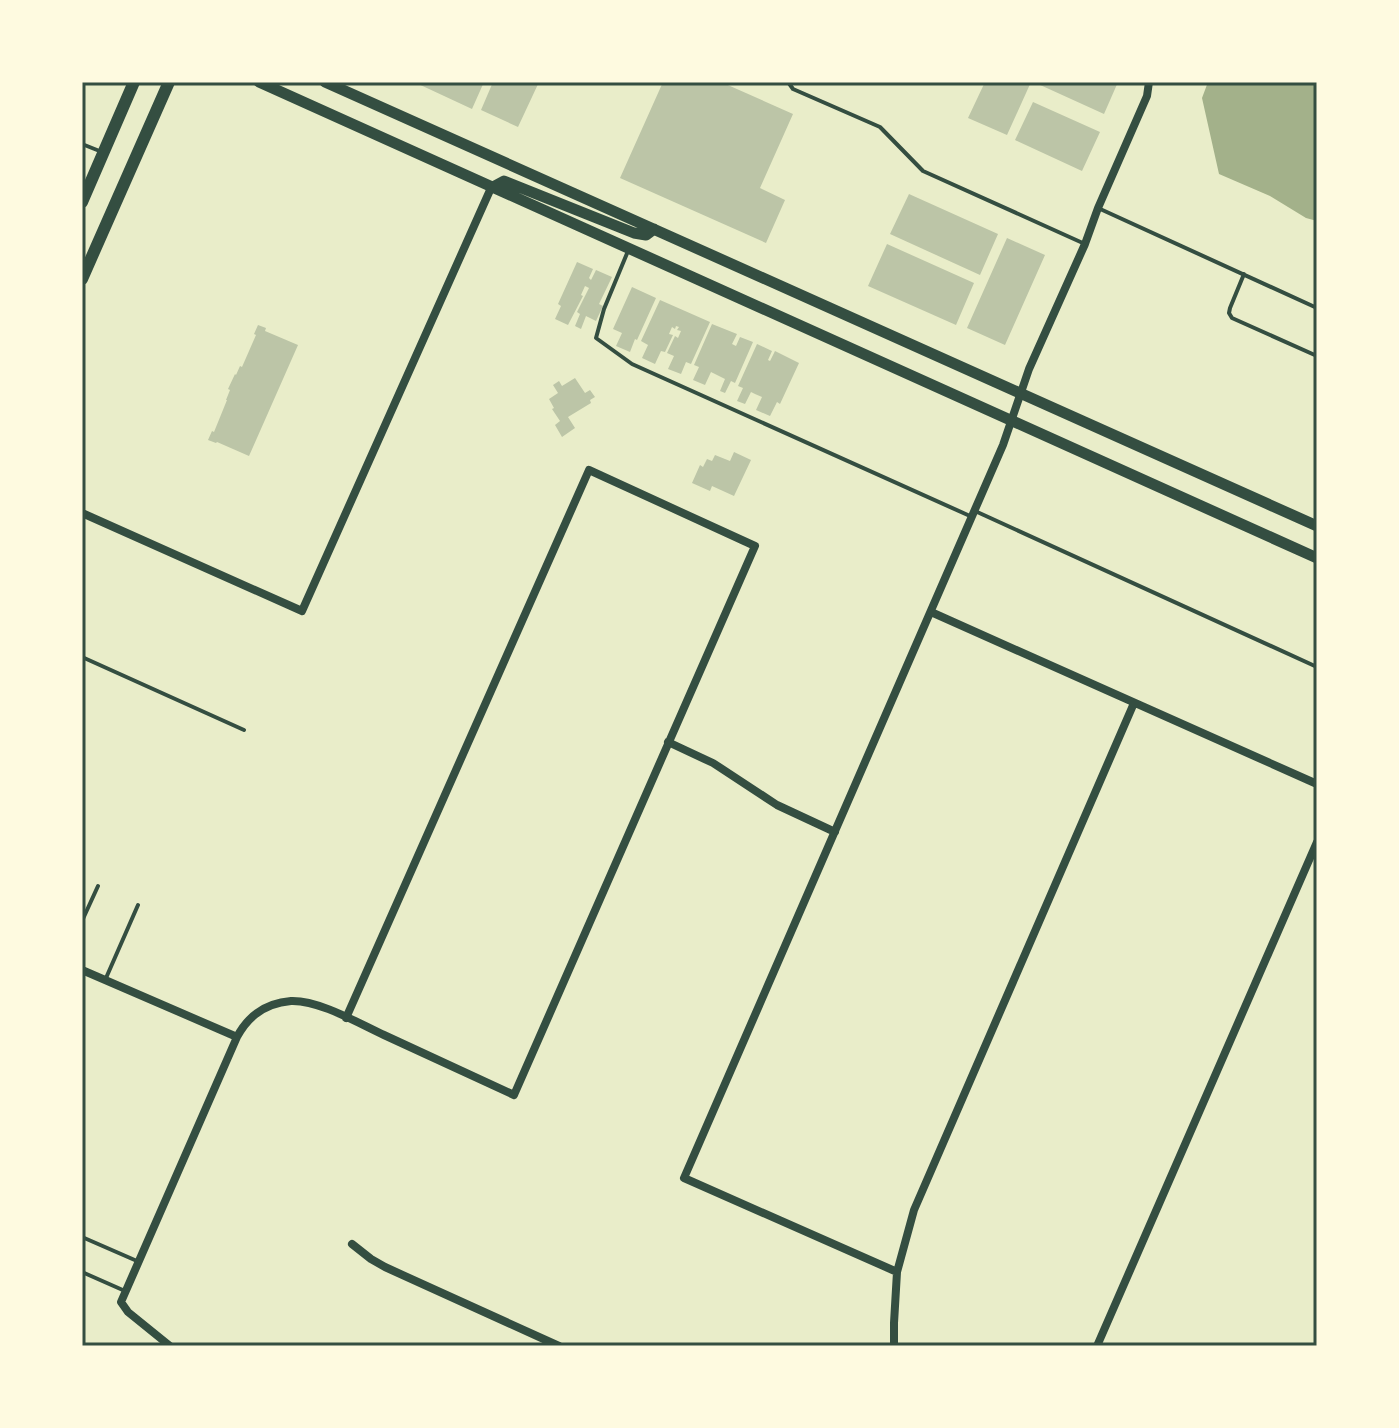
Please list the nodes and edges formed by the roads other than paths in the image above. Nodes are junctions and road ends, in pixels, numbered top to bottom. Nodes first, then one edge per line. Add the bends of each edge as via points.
1 (169, 82) edge
2 (259, 82) edge
3 (325, 82) edge
4 (788, 82) edge
5 (1149, 82) edge
6 (129, 84) edge
7 (82, 144) edge
8 (103, 152) junction
9 (86, 181) edge
10 (491, 188) junction
11 (82, 202) edge
12 (1098, 208) junction
13 (654, 229) junction
14 (1085, 244) junction
15 (629, 250) junction
16 (1244, 274) junction
17 (82, 279) edge
18 (1317, 308) edge
19 (1317, 356) edge
20 (1021, 393) junction
21 (1012, 421) junction
22 (82, 513) edge
23 (973, 514) junction
24 (1316, 522) edge
25 (1317, 558) edge
26 (931, 612) junction
27 (82, 657) edge
28 (1317, 667) edge
29 (1134, 703) junction
30 (244, 730) dead end
31 (668, 742) junction
32 (1317, 784) edge
33 (835, 832) junction
34 (1317, 842) edge
35 (98, 886) dead end
36 (138, 905) dead end
37 (82, 921) edge
38 (83, 971) edge
39 (105, 980) junction
40 (346, 1018) junction
41 (237, 1037) junction
42 (82, 1237) edge
43 (352, 1244) dead end
44 (139, 1262) junction
45 (82, 1272) edge
46 (897, 1272) junction
47 (125, 1291) junction
48 (170, 1346) edge
49 (559, 1346) edge
50 (894, 1346) edge
51 (1097, 1346) edge

1 - 17 main road
2 - 10 main road
3 - 13 main road
4 - 14 lane via 793,89 880,127 923,171
5 - 12 street
6 - 8 main road
7 - 8 lane
8 - 9 main road
9 - 11 main road
10 - 13 main road via 504,181 634,233 646,235
10 - 15 main road
10 - 22 street via 302,611
12 - 14 street
12 - 16 lane
13 - 20 main road
14 - 20 street
15 - 21 main road
15 - 23 lane via 596,338 632,364
16 - 18 lane
16 - 19 lane via 1230,308 1232,318
20 - 21 street
20 - 24 main road
21 - 23 street
21 - 25 main road
23 - 26 street
23 - 28 lane
26 - 29 street
26 - 33 street
27 - 30 lane
29 - 32 street
29 - 46 street via 914,1210
31 - 33 street
31 - 40 street via 514,1095
31 - 40 street via 755,546 589,470
33 - 46 street via 684,1178
34 - 51 street
35 - 37 lane
36 - 39 lane
38 - 39 street
39 - 41 street
40 - 41 street via 289,1001 260,1010
41 - 44 street
42 - 44 lane
43 - 49 street via 385,1267
44 - 47 street
45 - 47 lane
46 - 50 street
47 - 48 street via 121,1302 128,1312

